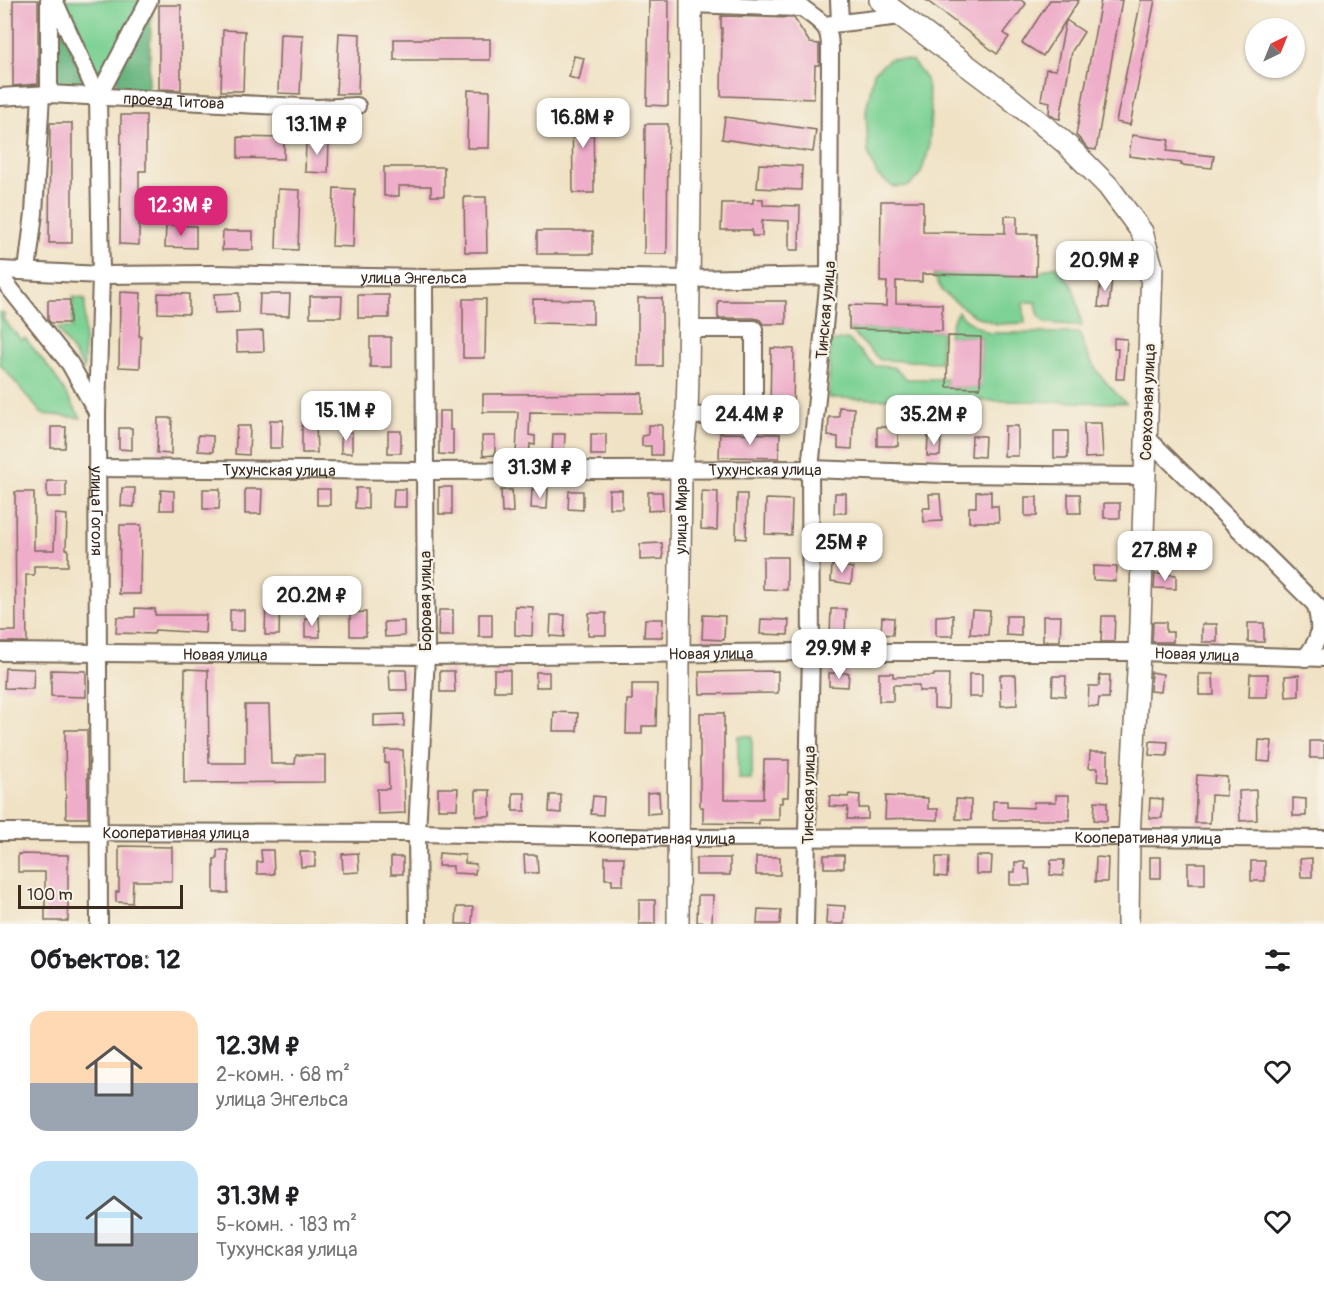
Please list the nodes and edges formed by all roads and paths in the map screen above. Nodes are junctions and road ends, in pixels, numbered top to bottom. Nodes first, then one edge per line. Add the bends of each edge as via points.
1 (49, 0) edge
2 (54, 0) edge
3 (149, 0) edge
4 (839, 0) edge
5 (880, 0) edge
6 (691, 2) edge
7 (795, 4) edge
8 (901, 16) junction
9 (832, 24) junction
10 (45, 95) junction
11 (0, 97) edge
12 (98, 97) junction
13 (357, 106) dead end
14 (0, 270) edge
15 (27, 272) junction
16 (101, 275) junction
17 (829, 276) junction
18 (424, 278) junction
19 (689, 279) junction
20 (3, 286) edge
21 (689, 329) junction
22 (97, 413) junction
23 (687, 416) junction
24 (1145, 436) junction
25 (97, 468) junction
26 (681, 469) junction
27 (810, 469) junction
28 (424, 471) junction
29 (1144, 476) junction
30 (1320, 610) edge
31 (0, 652) edge
32 (99, 652) junction
33 (811, 652) junction
34 (1139, 652) junction
35 (679, 654) junction
36 (426, 656) junction
37 (1305, 658) junction
38 (1324, 658) edge
39 (0, 832) edge
40 (99, 832) junction
41 (417, 832) junction
42 (1129, 837) junction
43 (678, 838) junction
44 (807, 839) junction
45 (1324, 839) edge
46 (99, 924) edge
47 (418, 924) edge
48 (678, 924) edge
49 (805, 924) edge
50 (1128, 924) edge

1 - 10 street
2 - 12 street
3 - 12 street
4 - 9 street, Тинская улица
5 - 8 main road, Совхозная улица
6 - 7 street
6 - 19 main road, улица Мира
7 - 9 street
8 - 9 street
8 - 24 main road, Совхозная улица via 1064,142 1108,186 1142,232 1152,267
9 - 17 street, Тинская улица via 828,33
10 - 11 street, проезд Титова
10 - 12 street, проезд Титова
10 - 15 street
12 - 13 street, проезд Титова via 318,108
12 - 16 street, улица Гоголя
14 - 15 street, улица Энгельса
15 - 16 street, улица Энгельса
16 - 18 street, улица Энгельса
16 - 22 street, улица Гоголя
17 - 19 street, улица Энгельса
17 - 27 street, Тинская улица
18 - 19 street, улица Энгельса
18 - 28 street, Боровая улица
19 - 21 main road, улица Мира
20 - 22 street via 70,364
21 - 23 main road, улица Мира
21 - 23 street via 754,330 754,415
22 - 25 street, улица Гоголя
23 - 26 main road, улица Мира
24 - 29 main road, Совхозная улица
24 - 30 street
25 - 28 street, Тухунская улица
25 - 32 street, улица Гоголя
26 - 27 street, Тухунская улица
26 - 28 street, Тухунская улица
26 - 35 main road, улица Мира
27 - 29 street, Тухунская улица
27 - 33 street, Тинская улица
28 - 36 street, Боровая улица
29 - 34 main road, Совхозная улица
30 - 37 street via 1317,643
31 - 32 street, Новая улица
32 - 36 street, Новая улица
32 - 40 street, улица Гоголя
33 - 34 street, Новая улица
33 - 35 street, Новая улица
33 - 44 street, Тинская улица
34 - 37 street, Новая улица
34 - 42 main road, Совхозная улица
35 - 36 street, Новая улица
35 - 43 main road, улица Мира
36 - 41 street, Боровая улица
37 - 38 street, Новая улица
39 - 40 street, Кооперативная улица
40 - 41 street, Кооперативная улица
40 - 46 street, улица Гоголя
41 - 43 street, Кооперативная улица
41 - 47 street, Боровая улица
42 - 44 street, Кооперативная улица
42 - 45 street, Кооперативная улица
42 - 50 main road, Совхозная улица
43 - 44 street, Кооперативная улица
43 - 48 main road, улица Мира
44 - 49 street, Тинская улица

